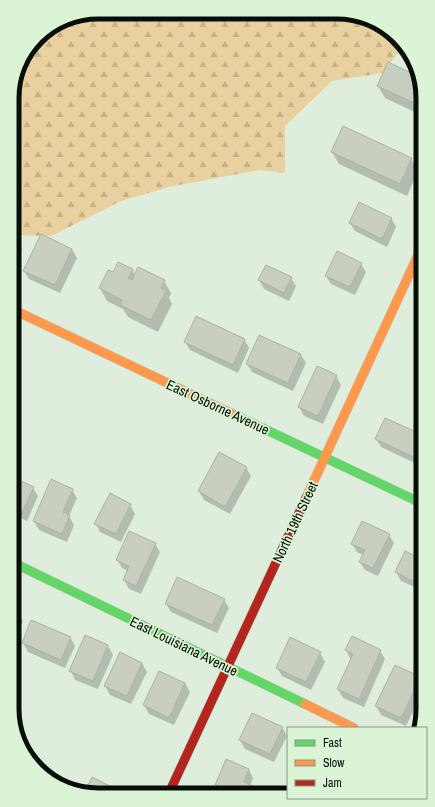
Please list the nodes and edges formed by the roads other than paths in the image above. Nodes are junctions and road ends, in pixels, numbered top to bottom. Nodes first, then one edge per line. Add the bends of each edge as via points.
1 (416, 260) edge
2 (19, 312) edge
3 (325, 458) junction
4 (416, 501) edge
5 (19, 565) edge
6 (227, 667) junction
7 (352, 727) edge
8 (171, 788) edge

1 - 3 street, North 19th Street
2 - 3 street, East Osborne Avenue
3 - 4 street, East Osborne Avenue
3 - 6 street, North 19th Street
5 - 6 street, East Louisiana Avenue
6 - 7 street, East Louisiana Avenue
6 - 8 street, North 19th Street

